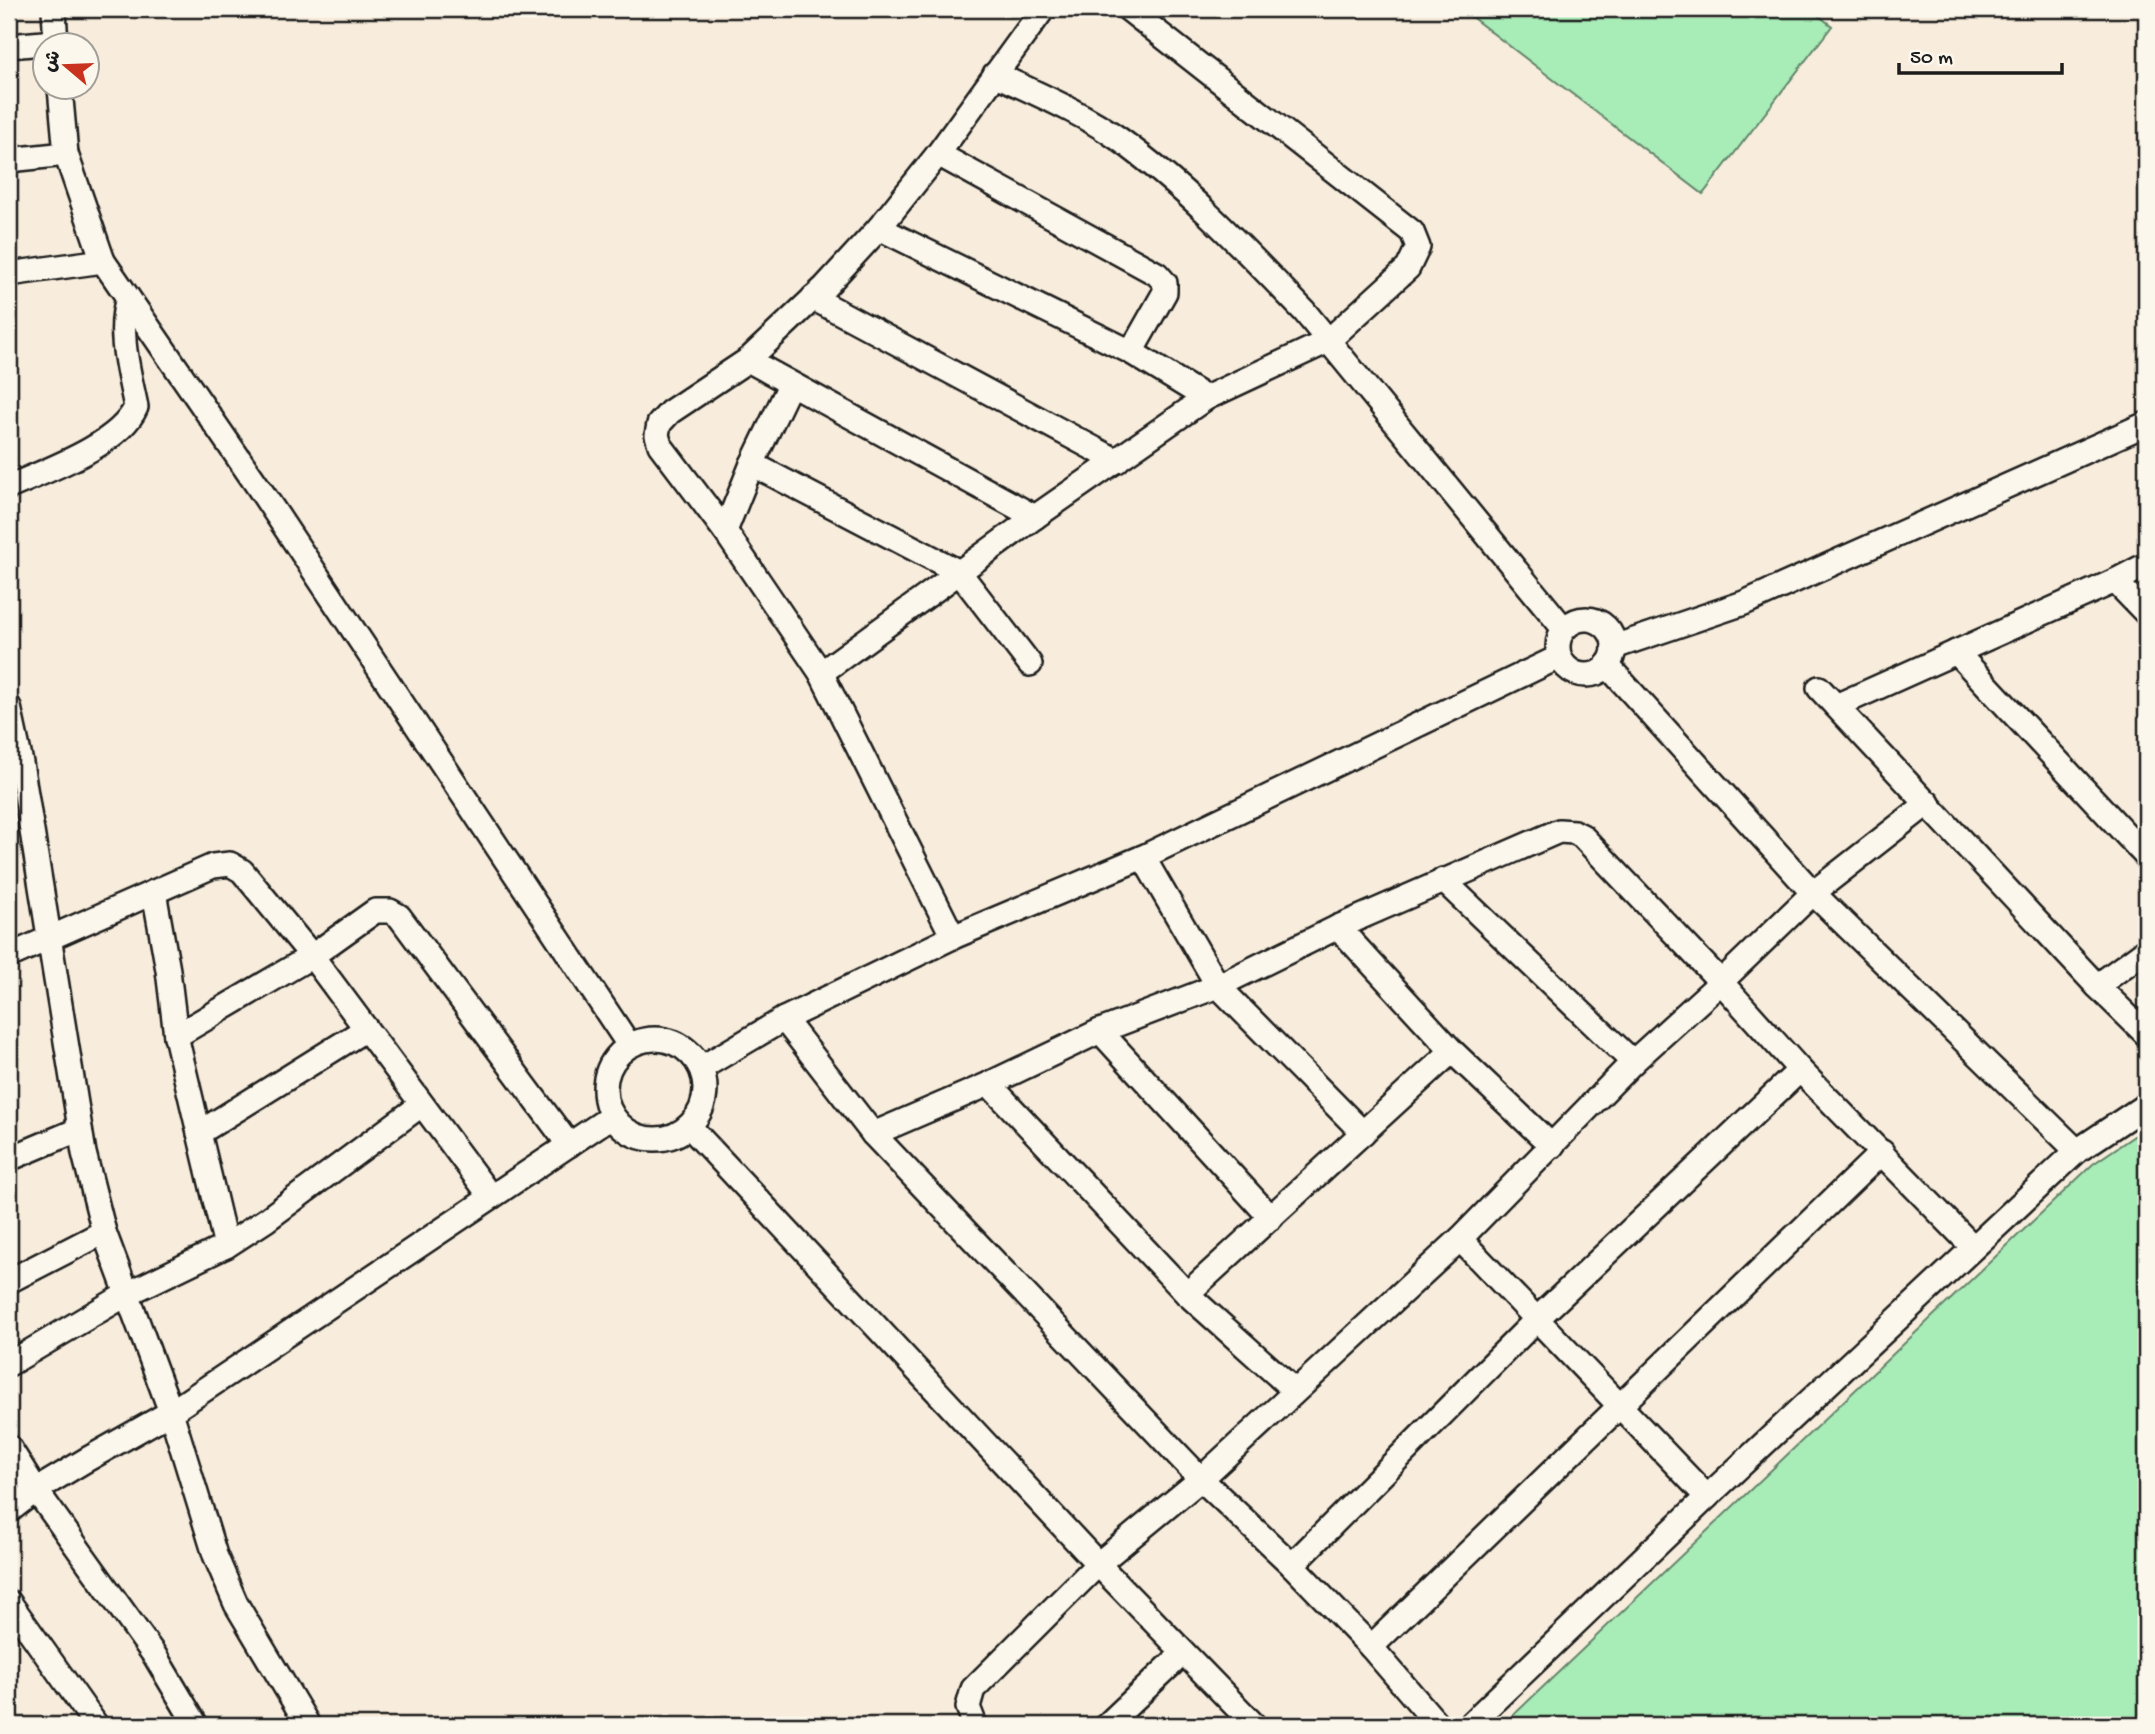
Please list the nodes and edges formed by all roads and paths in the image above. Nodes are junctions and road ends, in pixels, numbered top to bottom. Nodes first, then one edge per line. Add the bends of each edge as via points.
1 (54, 9) edge
2 (1043, 9) edge
3 (1128, 9) edge
4 (55, 32) edge
5 (32, 45) edge
6 (9, 46) edge
7 (995, 75) junction
8 (61, 102) edge
9 (66, 153) junction
10 (938, 155) junction
11 (9, 160) edge
12 (879, 228) junction
13 (103, 261) junction
14 (9, 274) edge
15 (128, 298) junction
16 (813, 298) junction
17 (1328, 341) junction
18 (1131, 352) junction
19 (748, 360) junction
20 (790, 385) junction
21 (1206, 398) junction
22 (2146, 424) edge
23 (1117, 461) junction
24 (752, 464) junction
25 (9, 487) edge
26 (1035, 517) junction
27 (725, 531) junction
28 (2146, 565) edge
29 (959, 572) junction
30 (2115, 581) junction
31 (2146, 613) edge
32 (1564, 629) junction
33 (1956, 652) junction
34 (1611, 656) junction
35 (1559, 657) junction
36 (1030, 664) dead end
37 (821, 673) junction
38 (1819, 688) dead end
39 (1836, 706) junction
40 (9, 707) edge
41 (15, 767) edge
42 (1928, 803) junction
43 (2146, 856) edge
44 (1143, 857) junction
45 (1443, 880) junction
46 (154, 892) junction
47 (1813, 893) junction
48 (1338, 927) junction
49 (953, 937) junction
50 (49, 938) junction
51 (2146, 950) edge
52 (9, 956) edge
53 (312, 956) junction
54 (1721, 982) junction
55 (1218, 986) junction
56 (2097, 986) junction
57 (784, 1020) junction
58 (366, 1029) junction
59 (1100, 1031) junction
60 (2146, 1034) edge
61 (176, 1036) junction
62 (629, 1045) junction
63 (1452, 1051) junction
64 (1633, 1062) junction
65 (701, 1068) junction
66 (1800, 1070) junction
67 (989, 1084) junction
68 (421, 1105) junction
69 (2146, 1105) edge
70 (612, 1116) junction
71 (690, 1126) junction
72 (80, 1129) junction
73 (199, 1133) junction
74 (1363, 1133) junction
75 (873, 1134) junction
76 (569, 1145) junction
77 (1552, 1146) junction
78 (2077, 1151) junction
79 (1882, 1152) junction
80 (9, 1159) edge
81 (491, 1197) junction
82 (1271, 1218) junction
83 (104, 1232) junction
84 (1460, 1239) junction
85 (226, 1246) junction
86 (1973, 1247) junction
87 (9, 1282) edge
88 (127, 1294) junction
89 (1188, 1294) junction
90 (1537, 1319) junction
91 (9, 1364) edge
92 (1294, 1391) junction
93 (1621, 1406) junction
94 (171, 1412) junction
95 (9, 1447) edge
96 (1201, 1479) junction
97 (36, 1490) junction
98 (1707, 1497) junction
99 (9, 1511) edge
100 (1098, 1564) junction
101 (1292, 1565) junction
102 (9, 1601) edge
103 (1371, 1647) junction
104 (1183, 1653) junction
105 (96, 1725) edge
106 (196, 1725) edge
107 (308, 1725) edge
108 (975, 1725) edge
109 (1107, 1725) edge
110 (1254, 1725) edge
111 (1438, 1725) edge
112 (1469, 1725) edge

1 - 4 street
2 - 7 street
3 - 17 street via 1412,232 1418,247 1408,268
5 - 6 street
7 - 10 street
7 - 17 street via 1085,118 1173,182 1304,311
8 - 9 street
9 - 11 street
9 - 13 street
10 - 12 street
10 - 18 street via 1157,274 1165,292
12 - 16 street
12 - 18 street
13 - 14 street
13 - 15 street
15 - 25 street via 123,332 136,407 132,416 90,451
15 - 62 street
16 - 19 street
16 - 23 street
17 - 21 street
17 - 32 street
18 - 21 street
19 - 20 street
19 - 27 street via 670,412 659,424 657,435
20 - 24 street
20 - 26 street
21 - 23 street
22 - 34 street via 1744,603
23 - 26 street
24 - 27 street
24 - 29 street
26 - 29 street
27 - 37 street
28 - 30 street
29 - 36 street
29 - 37 street
30 - 31 street
30 - 33 street
32 - 34 street via 1581,619 1600,622 1608,629
32 - 35 street
33 - 39 street
33 - 43 street
34 - 35 street via 1591,675 1572,672
34 - 47 street
35 - 44 street
37 - 49 street
38 - 39 street
39 - 42 street
40 - 41 street
41 - 50 street
42 - 47 street
42 - 56 street
44 - 49 street
44 - 55 street
45 - 48 street
45 - 54 street via 1559,831 1574,832
45 - 64 street
46 - 50 street
46 - 53 street via 213,866 230,864 242,871
46 - 61 street
47 - 54 street
47 - 78 street
48 - 55 street
48 - 63 street
49 - 57 street
50 - 52 street
50 - 72 street
51 - 56 street
53 - 58 street
53 - 61 street
53 - 76 street via 375,911 399,916
54 - 64 street
54 - 66 street
55 - 59 street
55 - 74 street
56 - 60 street
57 - 65 street
57 - 75 street
58 - 68 street
58 - 73 street
59 - 67 street
59 - 82 street
61 - 73 street
62 - 65 street via 645,1039 678,1044
62 - 70 street via 617,1055 604,1085
63 - 74 street
63 - 77 street
64 - 77 street
65 - 71 street via 705,1099
66 - 79 street
66 - 90 street
67 - 75 street
67 - 89 street
68 - 81 street
68 - 85 street
69 - 78 street
70 - 71 street via 621,1128 648,1140 677,1135
70 - 76 street
71 - 100 street
72 - 80 street
72 - 83 street
73 - 85 street
74 - 82 street
75 - 96 street
76 - 81 street
77 - 84 street
78 - 86 street
79 - 86 street
79 - 93 street
81 - 94 street
82 - 89 street
83 - 87 street
83 - 88 street
84 - 90 street
84 - 92 street
85 - 88 street
86 - 98 street
88 - 91 street
88 - 94 street
89 - 92 street
90 - 93 street
90 - 101 street
92 - 96 street
93 - 98 street
93 - 103 street
94 - 97 street
94 - 107 street via 215,1555 236,1604
95 - 97 street
96 - 100 street
96 - 101 street
97 - 99 street
97 - 106 street via 155,1656
98 - 112 street
100 - 104 street
100 - 108 street via 973,1689 968,1707
101 - 103 street
102 - 105 street
103 - 111 street
104 - 109 street
104 - 110 street

